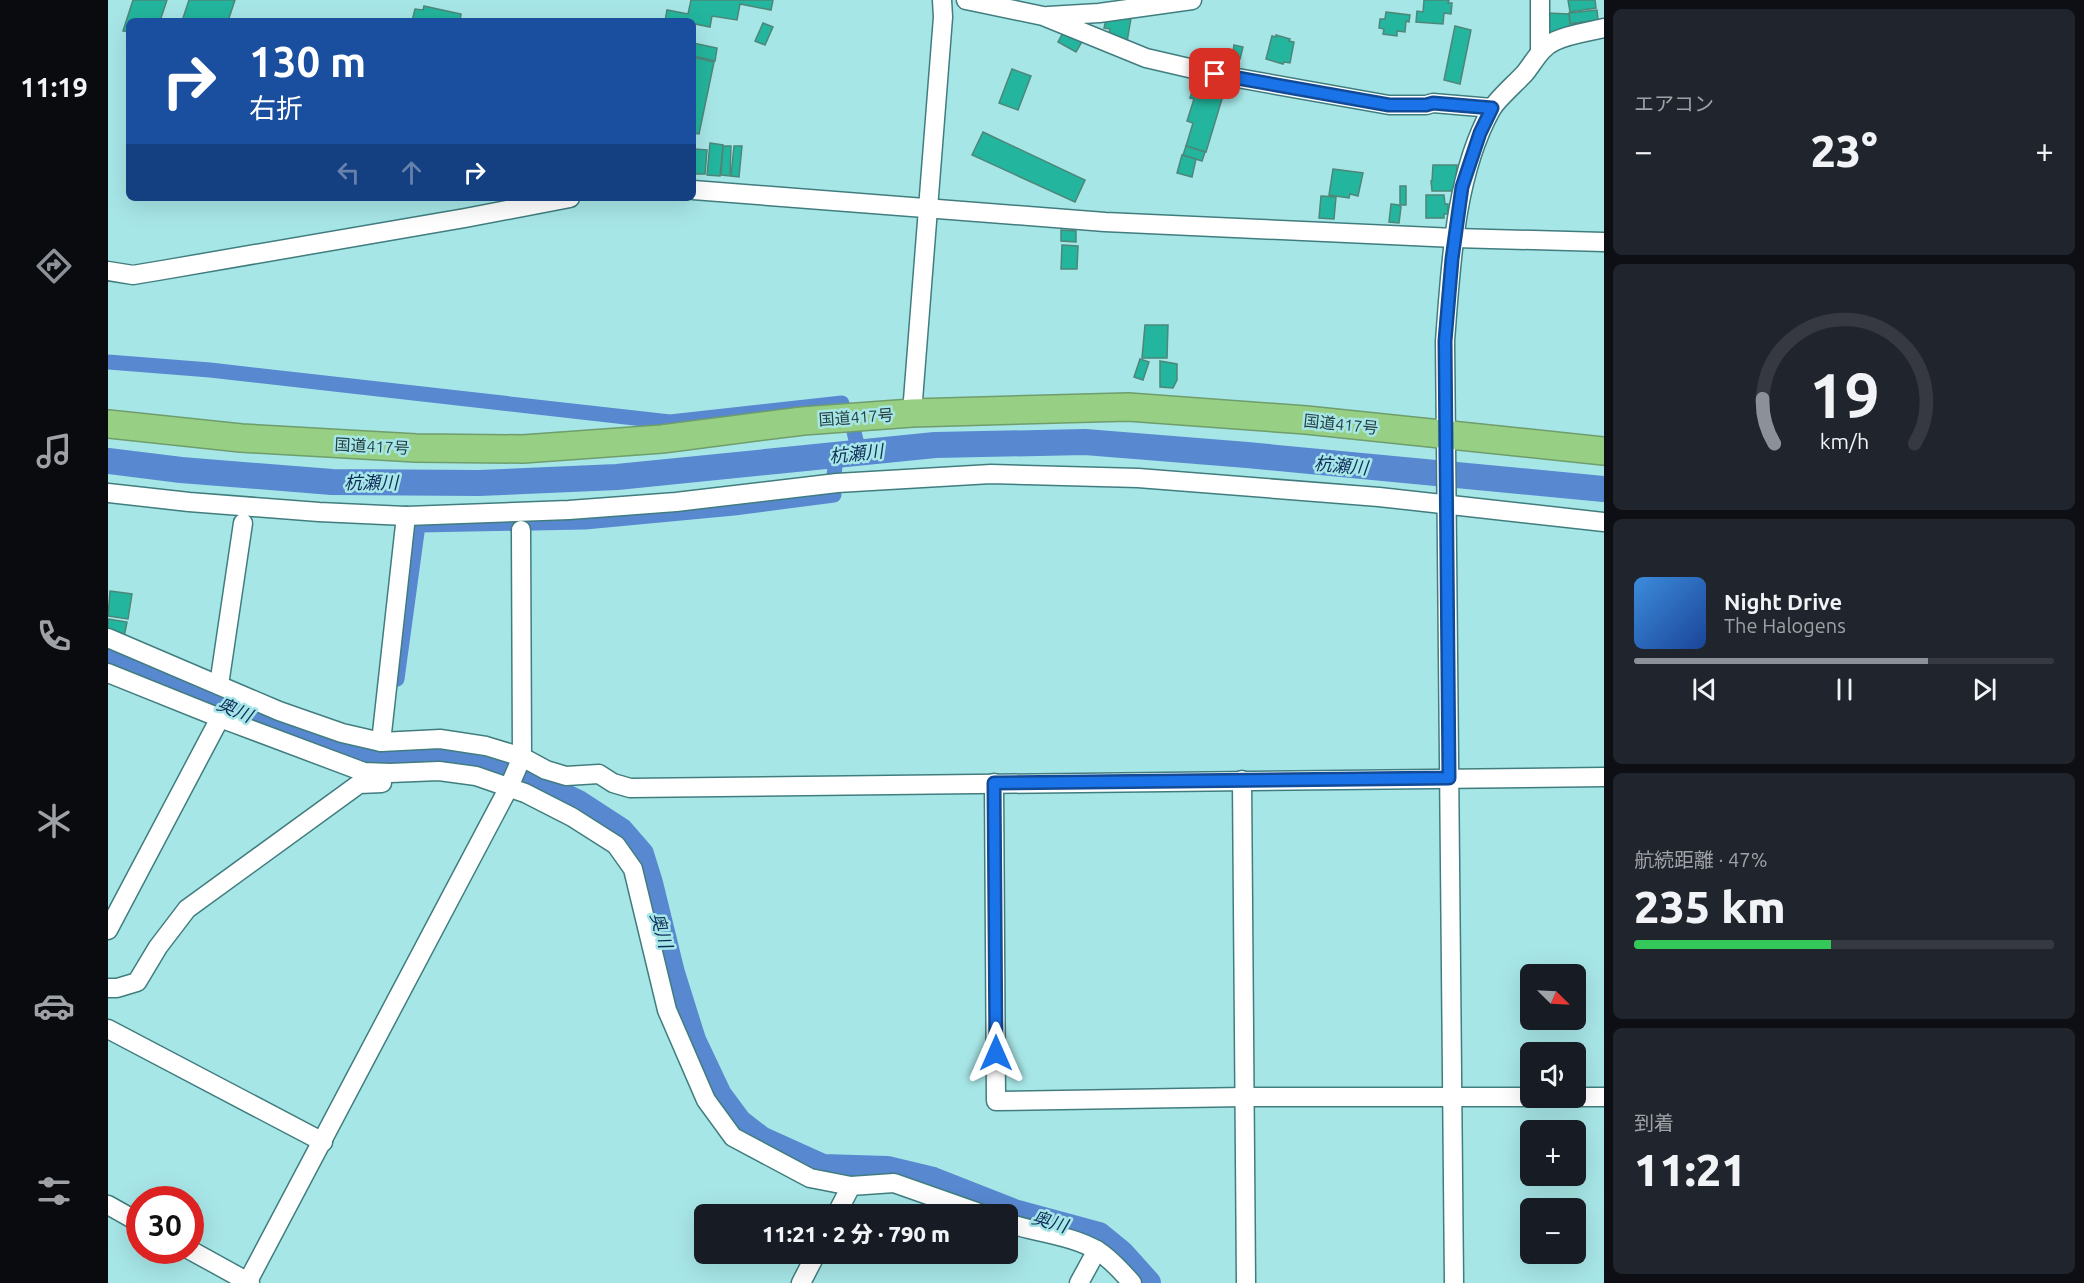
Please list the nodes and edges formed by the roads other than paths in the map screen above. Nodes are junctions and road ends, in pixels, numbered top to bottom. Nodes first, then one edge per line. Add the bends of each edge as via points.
1 (942, 0) edge
2 (966, 0) edge
3 (1192, 0) edge
4 (1540, 0) edge
5 (1043, 16) junction
6 (1604, 28) edge
7 (1540, 52) junction
8 (1492, 108) junction
9 (696, 190) edge
10 (554, 201) edge
11 (928, 208) junction
12 (1455, 238) junction
13 (1604, 242) edge
14 (108, 271) edge
15 (912, 413) junction
16 (108, 424) edge
17 (1446, 445) junction
18 (1604, 451) edge
19 (108, 493) edge
20 (1447, 503) junction
21 (406, 516) junction
22 (1604, 522) edge
23 (243, 524) dead end
24 (521, 530) dead end
25 (108, 638) edge
26 (108, 673) edge
27 (219, 685) junction
28 (219, 718) junction
29 (381, 742) junction
30 (522, 757) junction
31 (390, 773) junction
32 (1604, 777) edge
33 (1449, 778) junction
34 (1242, 780) junction
35 (994, 783) junction
36 (510, 785) junction
37 (108, 930) edge
38 (108, 988) edge
39 (108, 1029) edge
40 (1244, 1097) junction
41 (1520, 1097) edge
42 (1586, 1097) edge
43 (1604, 1097) edge
44 (1451, 1098) junction
45 (322, 1142) junction
46 (851, 1186) junction
47 (842, 1204) edge
48 (954, 1204) edge
49 (108, 1205) edge
50 (126, 1215) edge
51 (1018, 1226) edge
52 (1097, 1251) junction
53 (204, 1258) edge
54 (811, 1264) edge
55 (248, 1282) edge
56 (801, 1283) edge
57 (1080, 1283) edge
58 (1132, 1283) edge
59 (1246, 1283) edge
60 (1454, 1283) edge

1 - 11 street
2 - 5 street
3 - 5 street
4 - 7 street
5 - 8 street via 1146,58 1215,74 1389,105 1433,103
6 - 7 street via 1554,41
7 - 8 street
8 - 12 street via 1462,187
9 - 11 street
10 - 14 street via 133,275
11 - 12 street via 1106,222
11 - 15 street
12 - 13 street
12 - 17 street via 1445,341
15 - 16 highway, 国道417号 via 523,449 416,448 241,438
15 - 17 highway, 国道417号 via 1128,407 1306,420
17 - 18 highway, 国道417号
17 - 20 street
19 - 21 street
20 - 21 street via 1138,478 991,474 837,483 569,510
20 - 22 street
20 - 33 street
21 - 29 street
23 - 27 street
24 - 30 street
25 - 27 street
26 - 28 street
27 - 29 street via 342,734
28 - 31 street via 364,772
28 - 37 street
29 - 30 street via 440,739 486,746
30 - 35 street via 566,776 599,774 630,788
30 - 36 street
31 - 36 street via 439,771
31 - 38 street via 385,783 359,784 187,909 137,982
32 - 33 street
33 - 34 street
33 - 44 street
34 - 35 street
34 - 40 street
35 - 40 street via 996,1101
36 - 45 street
36 - 46 street via 616,845 633,869 667,1010 706,1100 733,1137 810,1178
39 - 45 street
40 - 44 street
40 - 59 street
41 - 44 street
42 - 43 street
44 - 60 street
45 - 55 street
46 - 47 street
46 - 48 street via 894,1183
49 - 50 street
51 - 52 street
52 - 57 street
52 - 58 street
53 - 55 street
54 - 56 street

